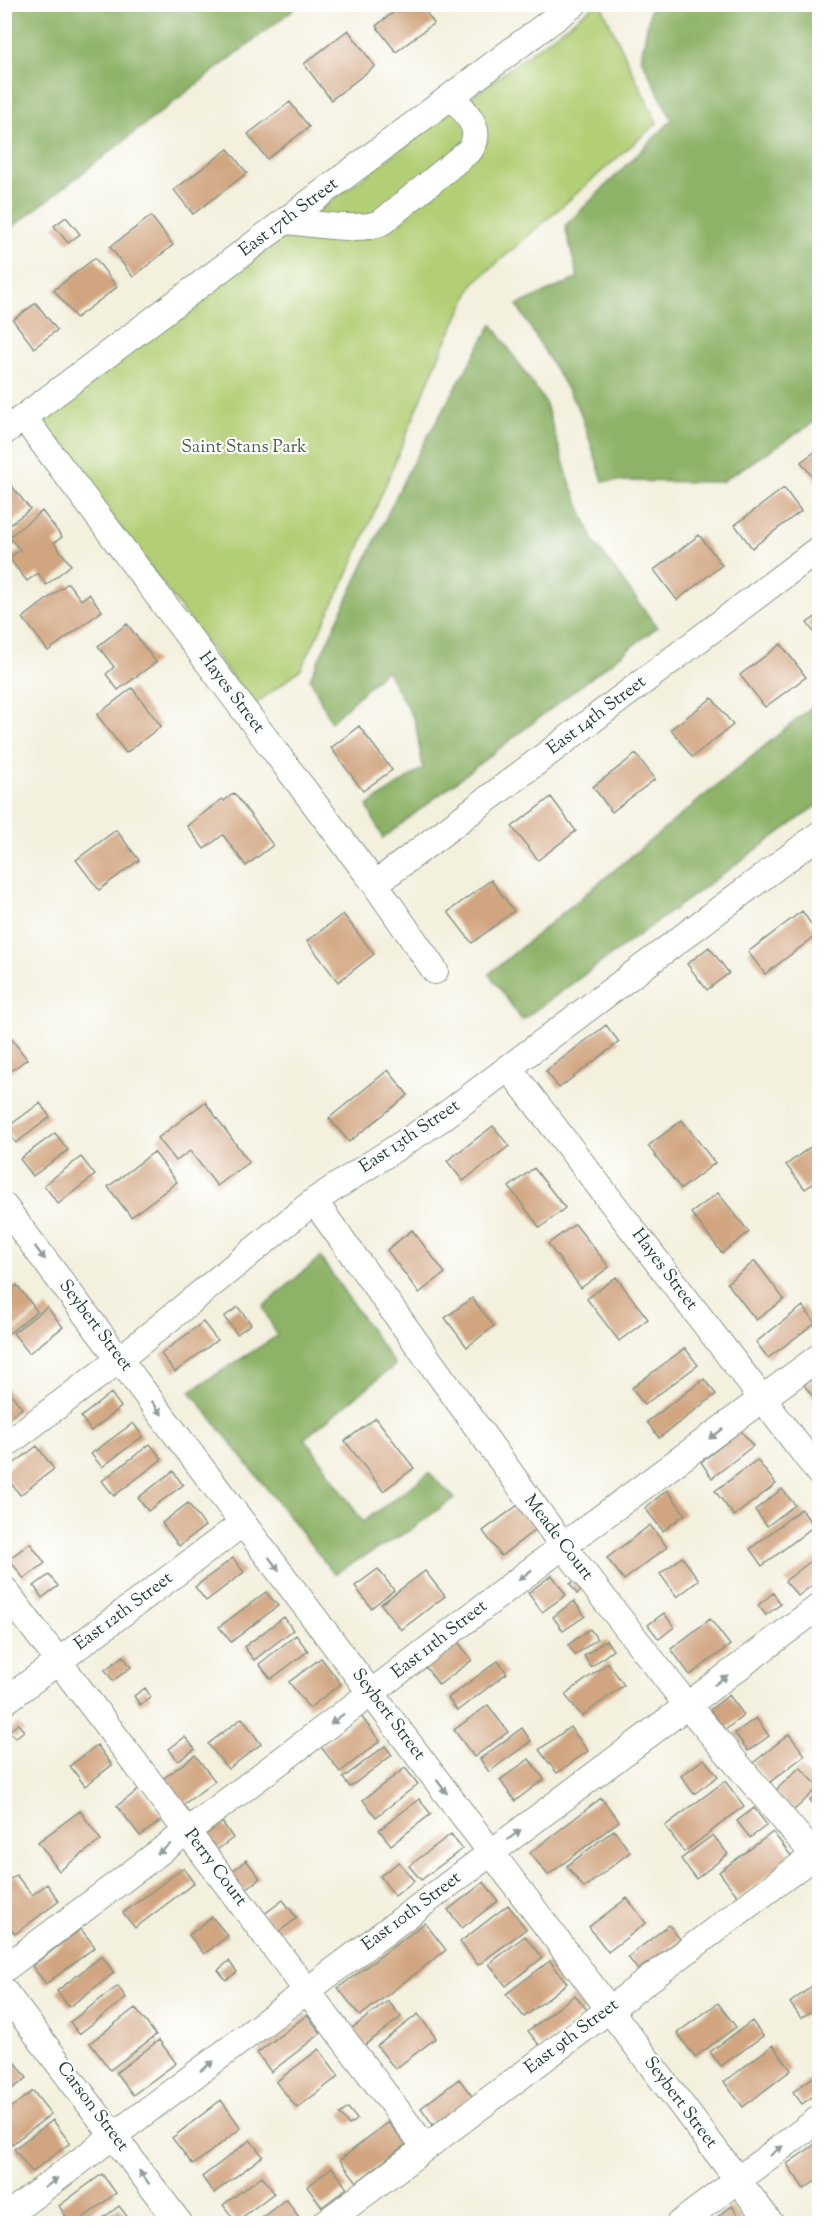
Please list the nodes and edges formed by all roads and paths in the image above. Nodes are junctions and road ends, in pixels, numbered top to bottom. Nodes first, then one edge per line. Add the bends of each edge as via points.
1 (574, 4) edge
2 (452, 96) junction
3 (286, 221) junction
4 (14, 425) edge
5 (819, 549) edge
6 (819, 834) edge
7 (375, 884) junction
8 (435, 971) dead end
9 (508, 1067) junction
10 (314, 1201) junction
11 (4, 1206) edge
12 (819, 1356) edge
13 (120, 1359) junction
14 (763, 1399) junction
15 (4, 1446) edge
16 (819, 1474) edge
17 (243, 1523) junction
18 (563, 1546) junction
19 (4, 1589) edge
20 (819, 1606) edge
21 (59, 1661) junction
22 (371, 1693) junction
23 (4, 1702) edge
24 (687, 1705) junction
25 (187, 1832) junction
26 (492, 1852) junction
27 (818, 1856) edge
28 (4, 1969) edge
29 (4, 1991) edge
30 (307, 1991) junction
31 (609, 2009) junction
32 (819, 2118) edge
33 (114, 2136) junction
34 (425, 2147) junction
35 (738, 2180) junction
36 (4, 2218) edge
37 (180, 2223) edge
38 (324, 2223) edge
39 (679, 2223) edge
40 (771, 2223) edge

1 - 2 street, East 17th Street
2 - 3 street, East 17th Street
2 - 3 street via 476,128 476,143 382,222 342,227
3 - 4 street, East 17th Street
4 - 7 street, Hayes Street
5 - 7 street, East 14th Street
6 - 9 street, East 13th Street
7 - 8 street, Hayes Street
9 - 10 street, East 13th Street via 439,1120
9 - 14 street, Hayes Street
10 - 13 street, East 13th Street
10 - 18 street, Meade Court
11 -> 13 street, Seybert Street
12 - 14 street, East 11th Street
13 - 15 street, East 13th Street
13 -> 17 street, Seybert Street
14 - 16 street, Hayes Street
14 -> 18 street, East 11th Street
17 - 21 street, East 12th Street
17 -> 22 street, Seybert Street
18 -> 22 street, East 11th Street
18 - 24 street, Meade Court
19 - 21 street, Perry Court
24 -> 20 street, East 10th Street
21 - 23 street, East 12th Street
21 - 25 street, Perry Court
22 -> 25 street, East 11th Street
22 -> 26 street, Seybert Street
26 -> 24 street, East 10th Street
24 - 27 street, Meade Court
25 -> 28 street, East 11th Street
25 - 30 street, Perry Court
26 - 30 street, East 10th Street
26 - 31 street, Seybert Street
27 - 31 street, East 9th Street
29 - 33 street, Carson Street
33 -> 30 street, East 10th Street
30 - 34 street, Perry Court
31 - 34 street, East 9th Street
31 - 35 street, Seybert Street
35 -> 32 street
36 -> 33 street, East 10th Street
37 -> 33 street, Carson Street
34 - 38 street, East 9th Street
35 - 39 street
35 - 40 street, Seybert Street

